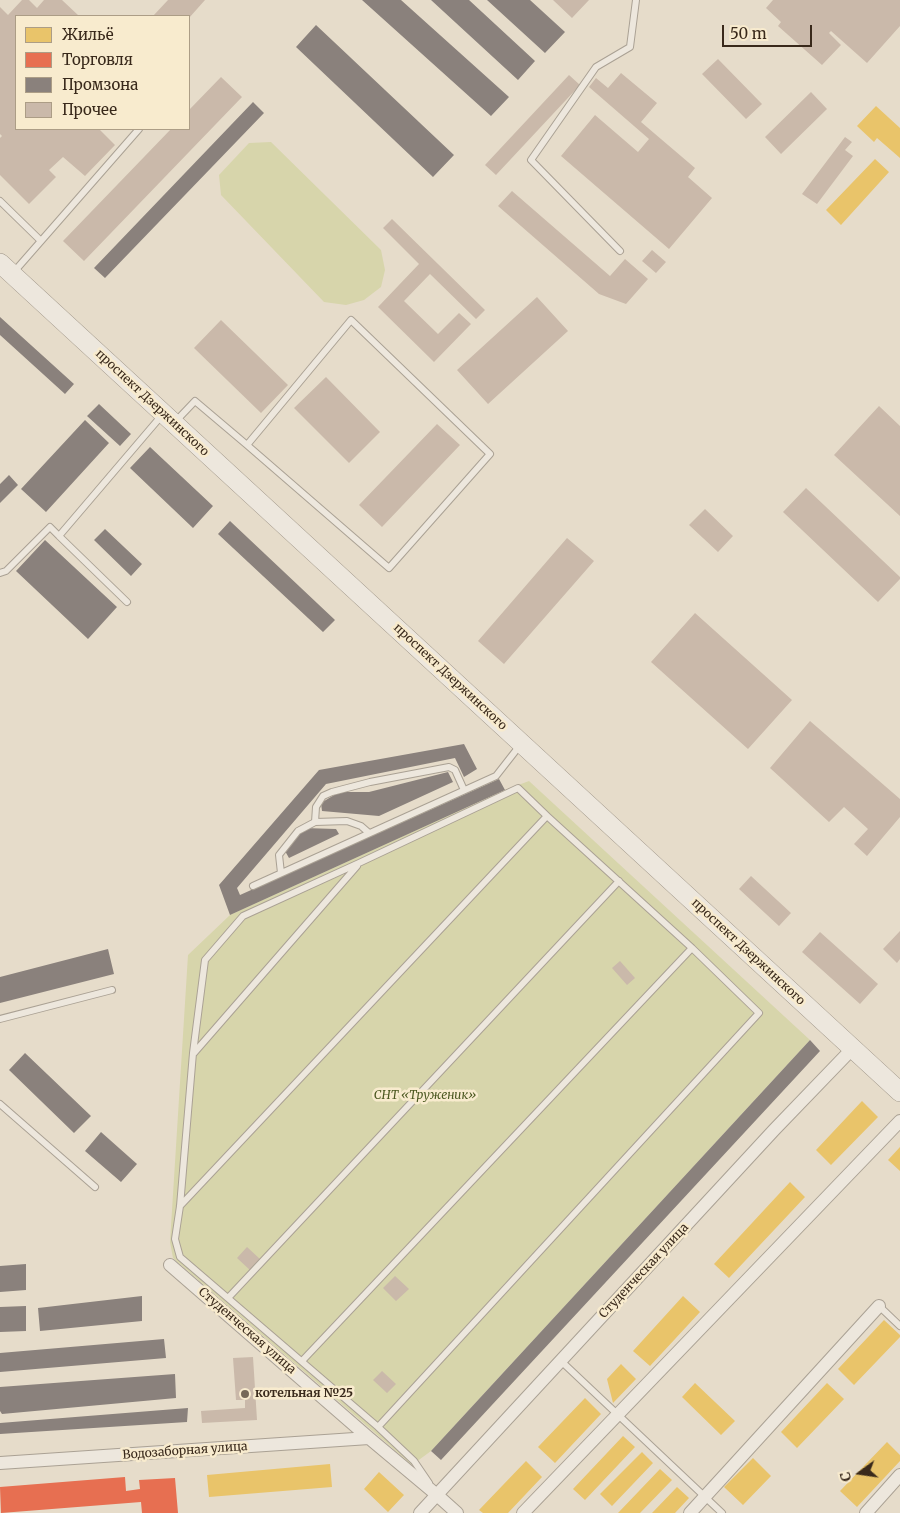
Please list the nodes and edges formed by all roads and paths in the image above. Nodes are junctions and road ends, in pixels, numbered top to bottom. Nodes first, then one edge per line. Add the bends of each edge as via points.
1 (636, 0) edge
2 (138, 130) edge
3 (0, 201) edge
4 (41, 241) junction
5 (620, 251) dead end
6 (6, 268) edge
7 (169, 418) junction
8 (247, 445) junction
9 (59, 536) junction
10 (0, 573) edge
11 (127, 602) dead end
12 (522, 743) junction
13 (464, 790) junction
14 (547, 816) junction
15 (315, 822) junction
16 (369, 833) junction
17 (359, 863) junction
18 (281, 873) junction
19 (619, 881) junction
20 (253, 886) dead end
21 (692, 948) junction
22 (112, 990) dead end
23 (0, 1019) edge
24 (854, 1048) junction
25 (193, 1054) junction
26 (900, 1092) edge
27 (0, 1104) edge
28 (900, 1121) edge
29 (95, 1186) dead end
30 (180, 1206) junction
31 (170, 1265) dead end
32 (228, 1298) junction
33 (879, 1306) joint
34 (900, 1326) edge
35 (561, 1360) junction
36 (302, 1361) junction
37 (618, 1414) junction
38 (378, 1428) junction
39 (370, 1438) junction
40 (0, 1463) edge
41 (900, 1475) edge
42 (437, 1495) junction
43 (705, 1497) junction
44 (420, 1513) edge
45 (457, 1513) edge
46 (523, 1513) edge
47 (690, 1513) edge
48 (722, 1513) edge
49 (866, 1513) edge

1 - 5 lane via 630,47 596,67 532,160
2 - 4 lane
3 - 4 lane
4 - 6 lane
6 - 7 main road, проспект Дзержинского
7 - 8 lane via 196,401
7 - 9 lane
7 - 12 main road, проспект Дзержинского
8 - 8 lane via 389,568 490,454 351,320
9 - 10 lane via 50,527 6,571
9 - 11 lane
12 - 13 lane via 496,776
12 - 24 main road, проспект Дзержинского
13 - 15 lane via 455,770 449,767 370,782 324,796 316,807
13 - 16 lane
14 - 17 lane via 518,788
14 - 19 lane
14 - 30 lane
15 - 16 lane via 347,821
15 - 18 lane via 298,831 279,855
16 - 18 lane
17 - 25 lane
17 - 25 lane via 243,916 205,960
18 - 20 lane
19 - 21 lane
19 - 32 lane
21 - 36 lane
21 - 38 lane via 759,1013
22 - 23 lane
24 - 26 main road, проспект Дзержинского
24 - 35 street, Студенческая улица
25 - 30 lane
27 - 29 lane
28 - 37 street
30 - 32 lane via 176,1240 180,1257
31 - 39 street, Студенческая улица
32 - 36 lane
33 - 34 lane
33 - 43 street
35 - 37 lane
35 - 42 street, Студенческая улица
36 - 38 lane
37 - 43 lane
37 - 46 street
38 - 42 lane via 414,1461
39 - 40 street, Водозаборная улица
39 - 42 street, Студенческая улица
41 - 49 street
42 - 44 street, Студенческая улица
42 - 45 street, Студенческая улица
43 - 47 street
43 - 48 lane

